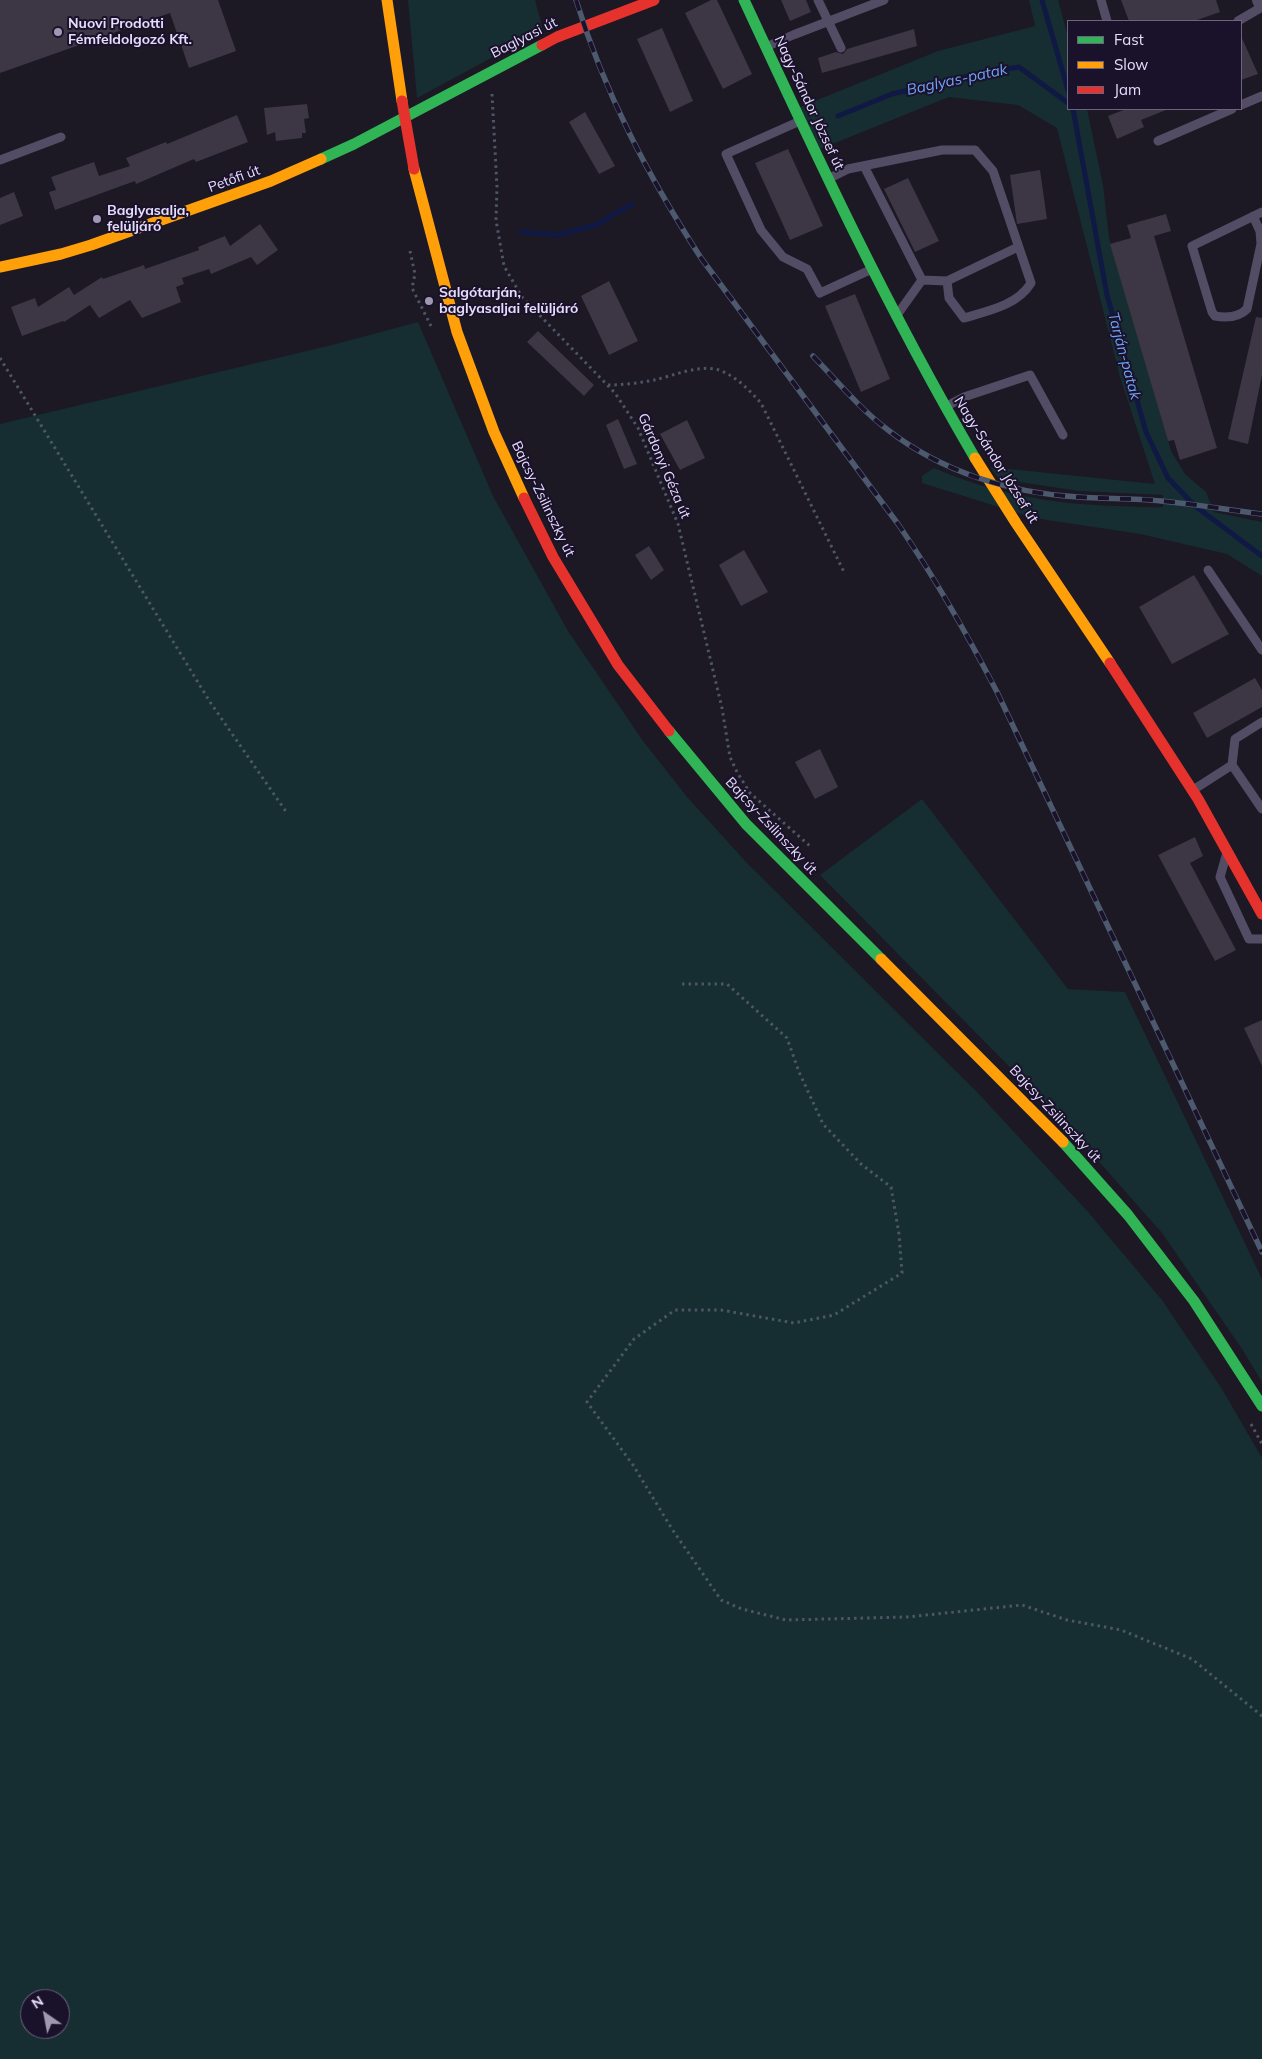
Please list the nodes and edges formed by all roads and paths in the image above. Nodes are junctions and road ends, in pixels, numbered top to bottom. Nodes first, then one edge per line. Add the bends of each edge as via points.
1 (387, 0) edge
2 (654, 0) edge
3 (744, 0) edge
4 (818, 0) edge
5 (884, 0) edge
6 (1101, 0) edge
7 (1260, 0) edge
8 (1262, 6) edge
9 (1107, 20) edge
10 (1240, 20) edge
11 (828, 21) junction
12 (766, 47) junction
13 (841, 48) dead end
14 (487, 74) junction
15 (1262, 96) edge
16 (1242, 105) edge
17 (1230, 110) edge
18 (413, 114) joint
19 (801, 121) junction
20 (61, 137) dead end
21 (1158, 141) dead end
22 (0, 160) edge
23 (864, 166) junction
24 (828, 179) junction
25 (1262, 212) edge
26 (1253, 216) junction
27 (1018, 247) junction
28 (0, 267) edge
29 (871, 270) junction
30 (922, 280) junction
31 (947, 281) junction
32 (896, 318) junction
33 (0, 358) edge
34 (607, 385) junction
35 (945, 408) junction
36 (1063, 435) dead end
37 (1208, 570) dead end
38 (844, 572) dead end
39 (1262, 650) edge
40 (1262, 722) edge
41 (1232, 765) junction
42 (1193, 790) junction
43 (1262, 809) edge
44 (287, 813) dead end
45 (811, 847) dead end
46 (1228, 849) junction
47 (1262, 914) edge
48 (1262, 939) edge
49 (682, 984) dead end
50 (1262, 1406) edge
51 (1262, 1716) edge

1 - 50 street, Bajcsy-Zsilinszky út, bridge via 414,169 457,332 494,432 533,519 618,664 680,746 746,824 1034,1112 1128,1214 1194,1301
2 - 14 street, Baglyasi út via 557,37
3 - 12 street, Nagy-Sándor József út
4 - 11 lane
5 - 11 lane
6 - 9 lane
7 - 8 street
8 - 10 lane
11 - 12 lane
11 - 13 lane
12 - 19 street, Nagy-Sándor József út
14 - 18 street, Baglyasi út
14 - 34 path, Gárdonyi Géza út via 493,97 496,220 504,266 522,297
15 - 16 lane
17 - 21 lane
18 - 28 street, Petőfi út via 271,181 61,254
19 - 24 street, Nagy-Sándor József út
19 - 29 lane via 726,154 733,173 761,230 783,258 807,269 820,293
20 - 22 lane
23 - 24 lane via 848,169
23 - 27 lane via 942,150 975,150 993,171
23 - 30 lane
24 - 29 street, Nagy-Sándor József út
25 - 26 lane
26 - 26 lane via 1192,246 1214,315 1228,317 1247,309 1261,244 1260,231
27 - 31 lane
27 - 31 lane via 1031,283 1025,292 995,310 964,318 949,298
29 - 32 street, Nagy-Sándor József út
30 - 31 lane
30 - 32 lane
32 - 35 street, Nagy-Sándor József út
33 - 44 path via 210,702
34 - 38 path via 655,380 705,369 718,370 746,387 761,403
34 - 45 path, Gárdonyi Géza út via 638,428 678,524 736,772 750,793
35 - 36 lane via 964,397 1030,375
35 - 42 street, Nagy-Sándor József út via 990,482
37 - 39 lane
40 - 41 lane via 1235,739
41 - 42 lane
41 - 43 lane
42 - 46 street, Nagy-Sándor József út
46 - 47 street, Nagy-Sándor József út
46 - 48 lane via 1220,877 1249,940
49 - 51 path via 727,984 787,1038 823,1124 861,1164 891,1187 902,1273 834,1314 794,1323 721,1310 675,1310 634,1339 587,1402 633,1465 721,1600 786,1620 907,1617 1022,1605 1067,1620 1121,1630 1192,1659

